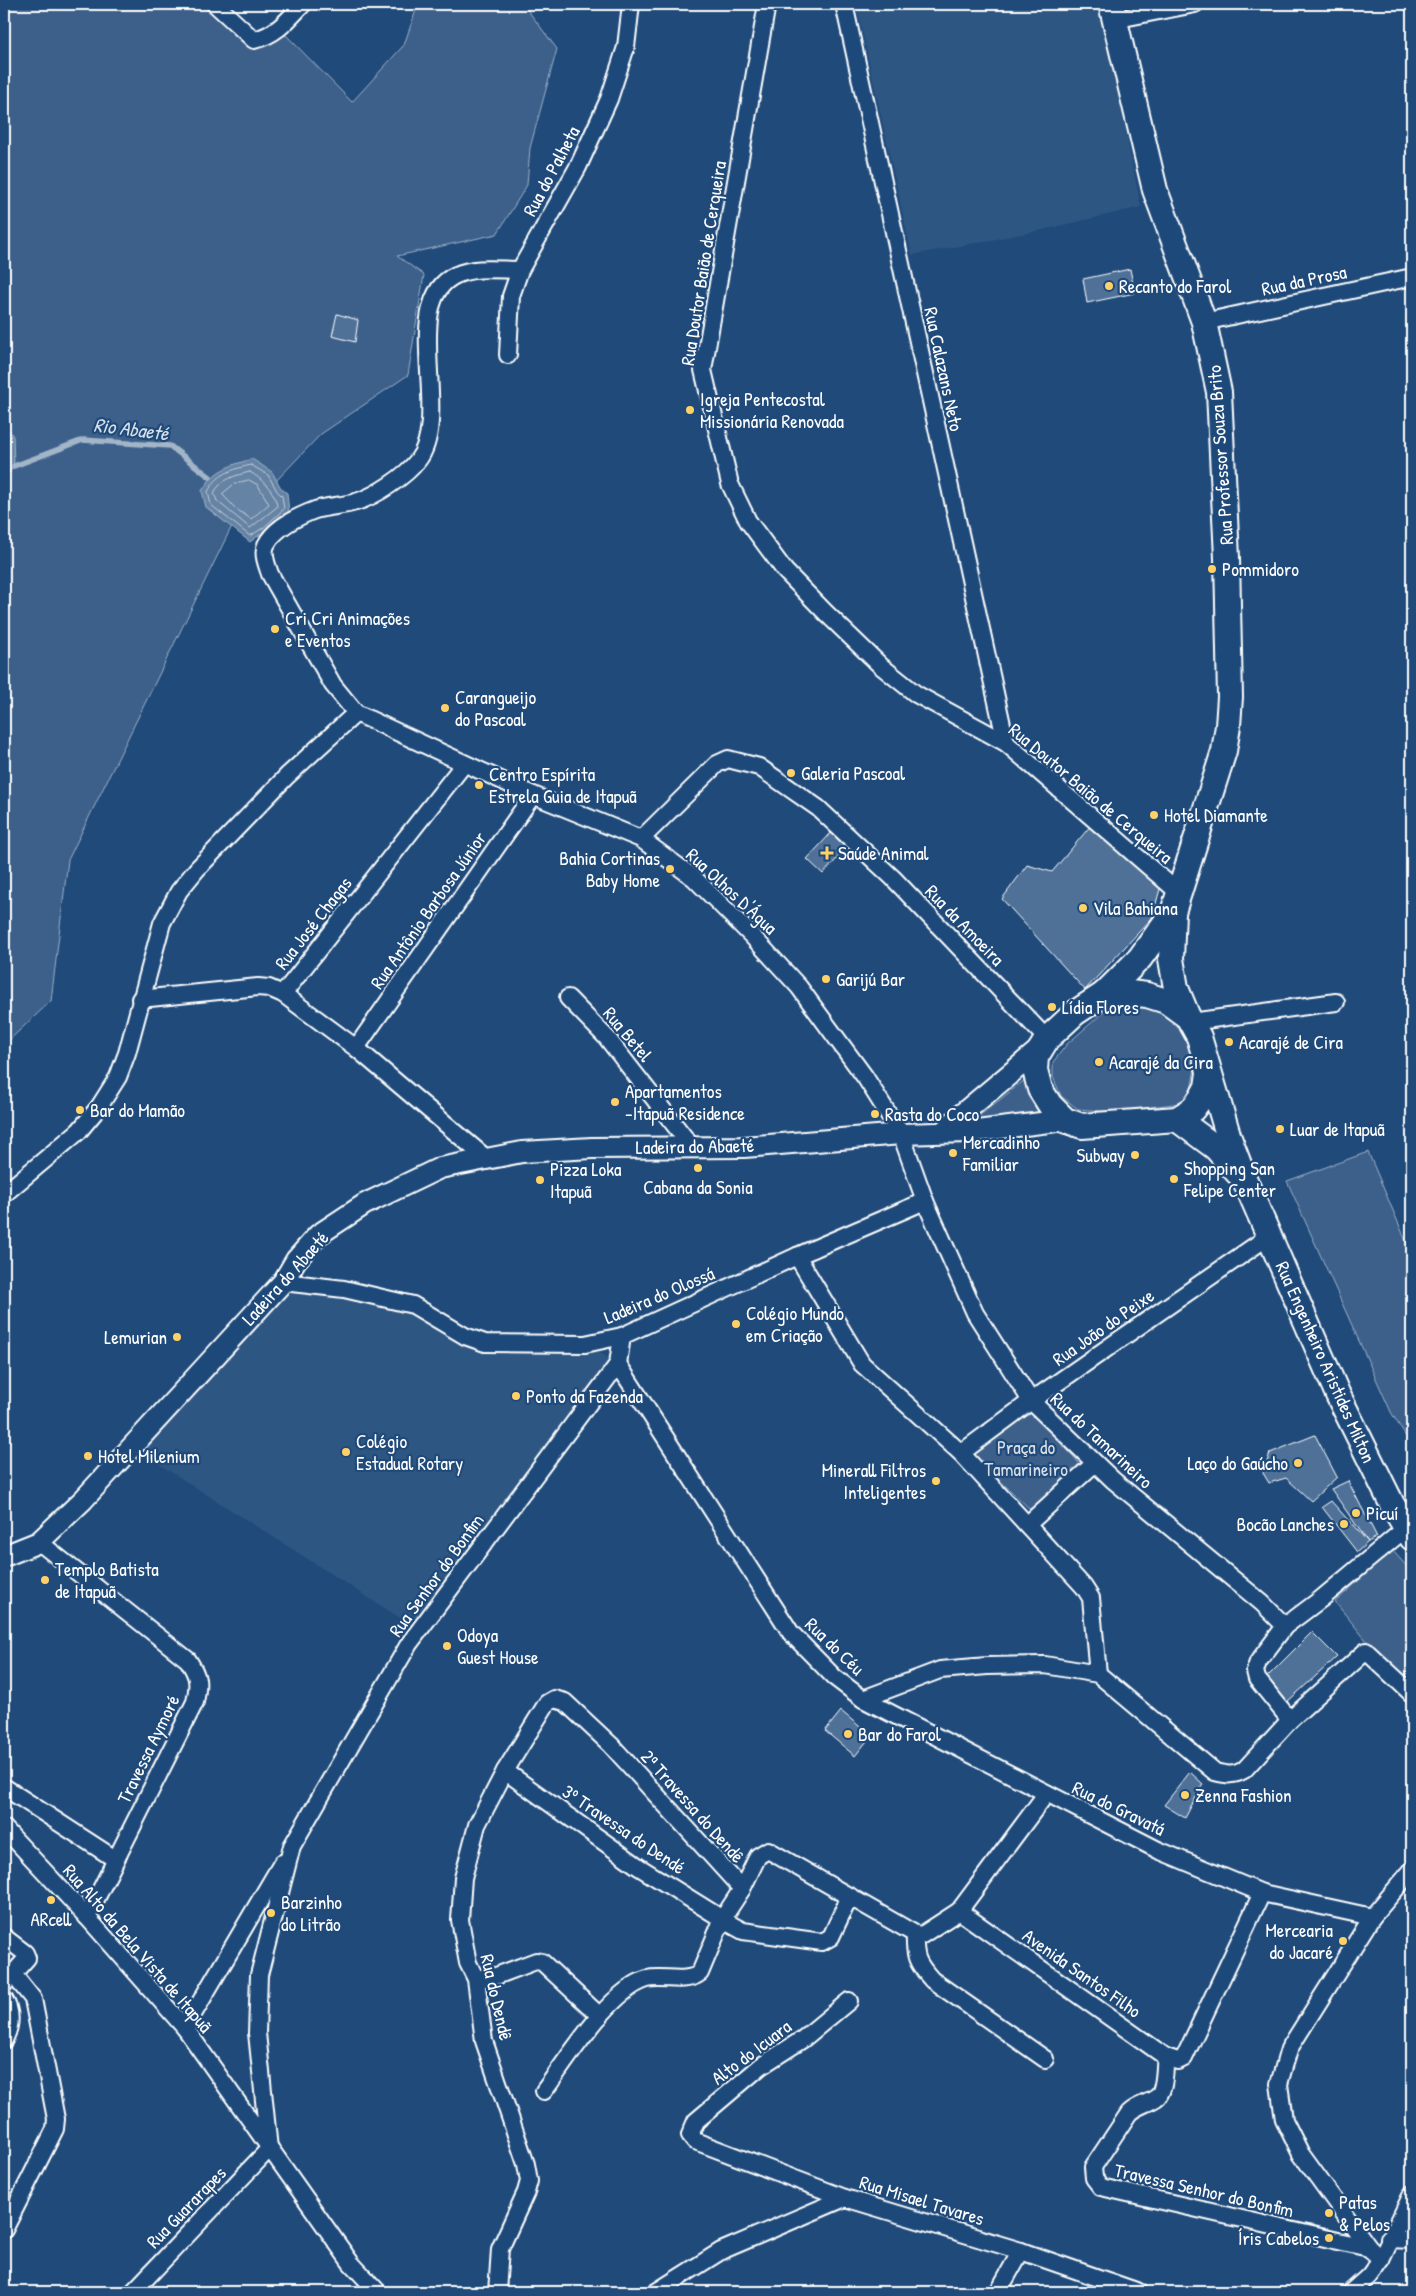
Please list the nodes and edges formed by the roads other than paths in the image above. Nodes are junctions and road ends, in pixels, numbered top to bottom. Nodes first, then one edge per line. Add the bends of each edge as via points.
1 (214, 4) edge
2 (303, 4) edge
3 (631, 4) edge
4 (767, 4) edge
5 (844, 4) edge
6 (1195, 4) edge
7 (1112, 12) edge
8 (520, 270) junction
9 (1412, 277) edge
10 (1204, 322) junction
11 (508, 355) dead end
12 (356, 713) junction
13 (1006, 743) junction
14 (464, 764) junction
15 (533, 795) junction
16 (641, 839) junction
17 (1176, 902) junction
18 (283, 994) junction
19 (1104, 994) junction
20 (568, 998) dead end
21 (140, 999) junction
22 (1336, 1002) dead end
23 (1189, 1020) junction
24 (1044, 1043) junction
25 (356, 1048) junction
26 (1209, 1073) junction
27 (1177, 1119) junction
28 (1065, 1120) junction
29 (943, 1132) junction
30 (901, 1134) junction
31 (691, 1146) junction
32 (487, 1159) junction
33 (1246, 1182) junction
34 (4, 1194) edge
35 (925, 1201) junction
36 (1269, 1236) junction
37 (797, 1256) junction
38 (282, 1282) junction
39 (622, 1336) junction
40 (618, 1364) junction
41 (1031, 1401) junction
42 (961, 1454) junction
43 (1095, 1463) junction
44 (1028, 1524) junction
45 (1409, 1533) edge
46 (39, 1542) junction
47 (4, 1556) edge
48 (1285, 1626) junction
49 (1098, 1674) junction
50 (1412, 1694) edge
51 (863, 1699) junction
52 (538, 1717) joint
53 (1290, 1720) junction
54 (505, 1771) junction
55 (4, 1787) edge
56 (1046, 1794) junction
57 (4, 1828) edge
58 (292, 1846) junction
59 (116, 1859) junction
60 (1412, 1870) edge
61 (742, 1890) junction
62 (1262, 1892) junction
63 (850, 1896) junction
64 (958, 1911) junction
65 (1372, 1916) junction
66 (87, 1917) junction
67 (723, 1918) junction
68 (915, 1934) junction
69 (4, 1937) edge
70 (8, 1979) edge
71 (476, 1979) junction
72 (4, 1998) edge
73 (849, 2001) dead end
74 (600, 2016) junction
75 (185, 2028) junction
76 (4, 2040) edge
77 (1166, 2057) junction
78 (1045, 2059) dead end
79 (544, 2091) dead end
80 (694, 2141) joint
81 (269, 2149) junction
82 (1412, 2194) edge
83 (845, 2198) junction
84 (4, 2230) edge
85 (1389, 2239) junction
86 (1412, 2240) edge
87 (1020, 2251) junction
88 (1375, 2253) junction
89 (133, 2292) edge
90 (378, 2292) edge
91 (497, 2292) edge
92 (656, 2292) edge
93 (998, 2292) edge
94 (1139, 2292) edge
95 (1351, 2292) edge

1 - 2 street via 254,40 279,29
3 - 8 street, Rua do Palheta via 626,47 609,99 578,167
4 - 13 street, Rua Doutor Baião de Cerqueira via 703,370 730,484 748,521 785,570 881,666 916,694
5 - 13 street, Rua Calazans Neto
6 - 7 street
7 - 10 main road, Rua Professor Souza Brito via 1155,190
8 - 11 street, Rua do Palheta via 511,296
8 - 12 street via 478,269 455,275 437,291 428,321 431,410 428,440 419,459 400,478 357,502 316,510 290,522 265,546 270,574 332,685
9 - 10 street, Rua da Prosa
10 - 17 main road, Rua Professor Souza Brito via 1219,392 1230,697 1224,751
12 - 14 street, Rua Olhos D'Água
12 - 21 street via 287,776 197,868 179,891 162,923
13 - 17 street, Rua Doutor Baião de Cerqueira
14 - 15 street, Rua Olhos D'Água
14 - 18 street, Rua José Chagas
15 - 16 street, Rua Olhos D'Água
15 - 25 street, Rua Antônio Barbosa Júnior
16 - 24 street, Rua da Amoeira via 716,764 728,759 759,767 818,808 893,878
16 - 30 street, Rua Olhos D'Água via 694,878 799,987 865,1077
17 - 19 main road, Rua Professor Souza Brito via 1140,958
17 - 23 main road, Rua Professor Souza Brito via 1171,959 1176,988
18 - 21 street, Rua José Chagas via 258,987
18 - 25 street
19 - 23 main road via 1147,995 1166,1001
19 - 24 main road via 1075,1013
20 - 31 street, Rua Betel via 608,1038
21 - 34 street via 128,1053 99,1107 79,1131
22 - 23 street
23 - 26 main road via 1199,1037
24 - 28 main road via 1036,1057 1035,1070 1040,1089
24 - 29 street
25 - 32 street
26 - 27 main road via 1201,1098 1193,1109
26 - 33 main road, Rua Engenheiro Aristides Milton
27 - 28 main road via 1082,1126
27 - 33 main road, Rua Engenheiro Aristides Milton via 1216,1148
28 - 29 street, Ladeira do Abaeté via 969,1132
29 - 30 street, Ladeira do Abaeté
30 - 31 street, Ladeira do Abaeté via 744,1147
30 - 35 street, Rua do Tamarineiro
31 - 32 street, Ladeira do Abaeté via 522,1152
32 - 38 street, Ladeira do Abaeté via 440,1168 365,1204 318,1235
33 - 36 main road, Rua Engenheiro Aristides Milton
35 - 37 street, Ladeira do Olossá
35 - 41 street, Rua do Tamarineiro via 975,1313
36 - 41 street, Rua João do Peixe
36 - 45 main road, Rua Engenheiro Aristides Milton via 1336,1391
37 - 39 street, Ladeira do Olossá
37 - 42 street via 862,1364
38 - 39 street, Ladeira do Olossá via 344,1289 413,1305 465,1336 485,1343 585,1344
38 - 46 street, Ladeira do Abaeté via 110,1473
39 - 40 street, Rua Senhor do Bonfim
40 - 51 street, Rua do Céu via 791,1633 834,1677
40 - 58 street, Rua Senhor do Bonfim via 408,1644
41 - 42 street, Rua João do Peixe
41 - 43 street, Rua do Tamarineiro
42 - 44 street
43 - 44 street
43 - 48 street, Rua do Tamarineiro
44 - 49 street via 1091,1598
45 - 48 street
46 - 47 street, Ladeira do Abaeté
46 - 59 street, Travessa Aymoré via 188,1660 197,1674 195,1702
48 - 53 street via 1255,1671 1257,1679
49 - 51 street, Rua do Céu via 1045,1665 940,1670
49 - 53 street via 1215,1772 1236,1775 1244,1770
50 - 53 street via 1366,1651
51 - 56 street, Rua do Gravatá
52 - 54 street, Rua do Dendê
52 - 61 street, 2ª Travessa do Dendê via 546,1704 554,1699 565,1702 611,1745
54 - 67 street, 3º Travessa do Dendé via 639,1867
54 - 71 street, Rua do Dendê via 477,1825 463,1878 460,1920 468,1964
55 - 59 street, Rua Alto da Bela Vista de Itapuã
56 - 62 street, Rua do Gravatá via 1158,1850
56 - 64 street
57 - 66 street, Rua Alto da Bela Vista de Itapuã
58 - 75 street, Rua Senhor do Bonfim
58 - 81 street, Rua Senhor do Bonfim via 259,1975 257,2033
59 - 66 street, Travessa Aymoré
60 - 65 street
61 - 63 street via 758,1856 768,1850
61 - 67 street, 2ª Travessa do Dendê
62 - 65 street, Rua do Gravatá
62 - 77 street via 1184,2058 1178,2061
63 - 67 street, 3º Travessa do Dendé via 831,1937 822,1942 743,1931
63 - 68 street
64 - 68 street via 929,1931
64 - 77 street, Avenida Santos Filho
65 - 88 street via 1289,2048 1279,2084 1284,2120 1301,2154
66 - 75 street, Rua Alto da Bela Vista de Itapuã
67 - 74 street, 2ª Travessa do Dendê via 703,1969 697,1976 648,1979 632,1986
68 - 78 street via 914,1950 919,1966 932,1980
69 - 70 street via 25,1953 26,1960
70 - 84 street via 33,1999 56,2119 55,2129
71 - 74 street via 542,1962
71 - 91 street, Rua do Dendê via 484,2041 529,2181 500,2248
72 - 76 street via 10,2008
73 - 80 street, Alto do Icuara via 804,2039 761,2066 696,2121 690,2135
74 - 79 street
75 - 81 street, Rua Alto da Bela Vista de Itapuã
77 - 88 street, Travessa Senhor do Bonfim via 1160,2093 1129,2113 1093,2167 1094,2178 1101,2188
80 - 83 street, Rua Misael Tavares
81 - 89 street, Rua Guararapes
81 - 90 street, Rua Alto da Bela Vista de Itapuã via 351,2263
82 - 85 street
83 - 87 street, Rua Misael Tavares
83 - 92 street via 721,2251
85 - 86 street
85 - 88 street
87 - 93 street
87 - 94 street, Rua Misael Tavares
88 - 95 street via 1369,2276

